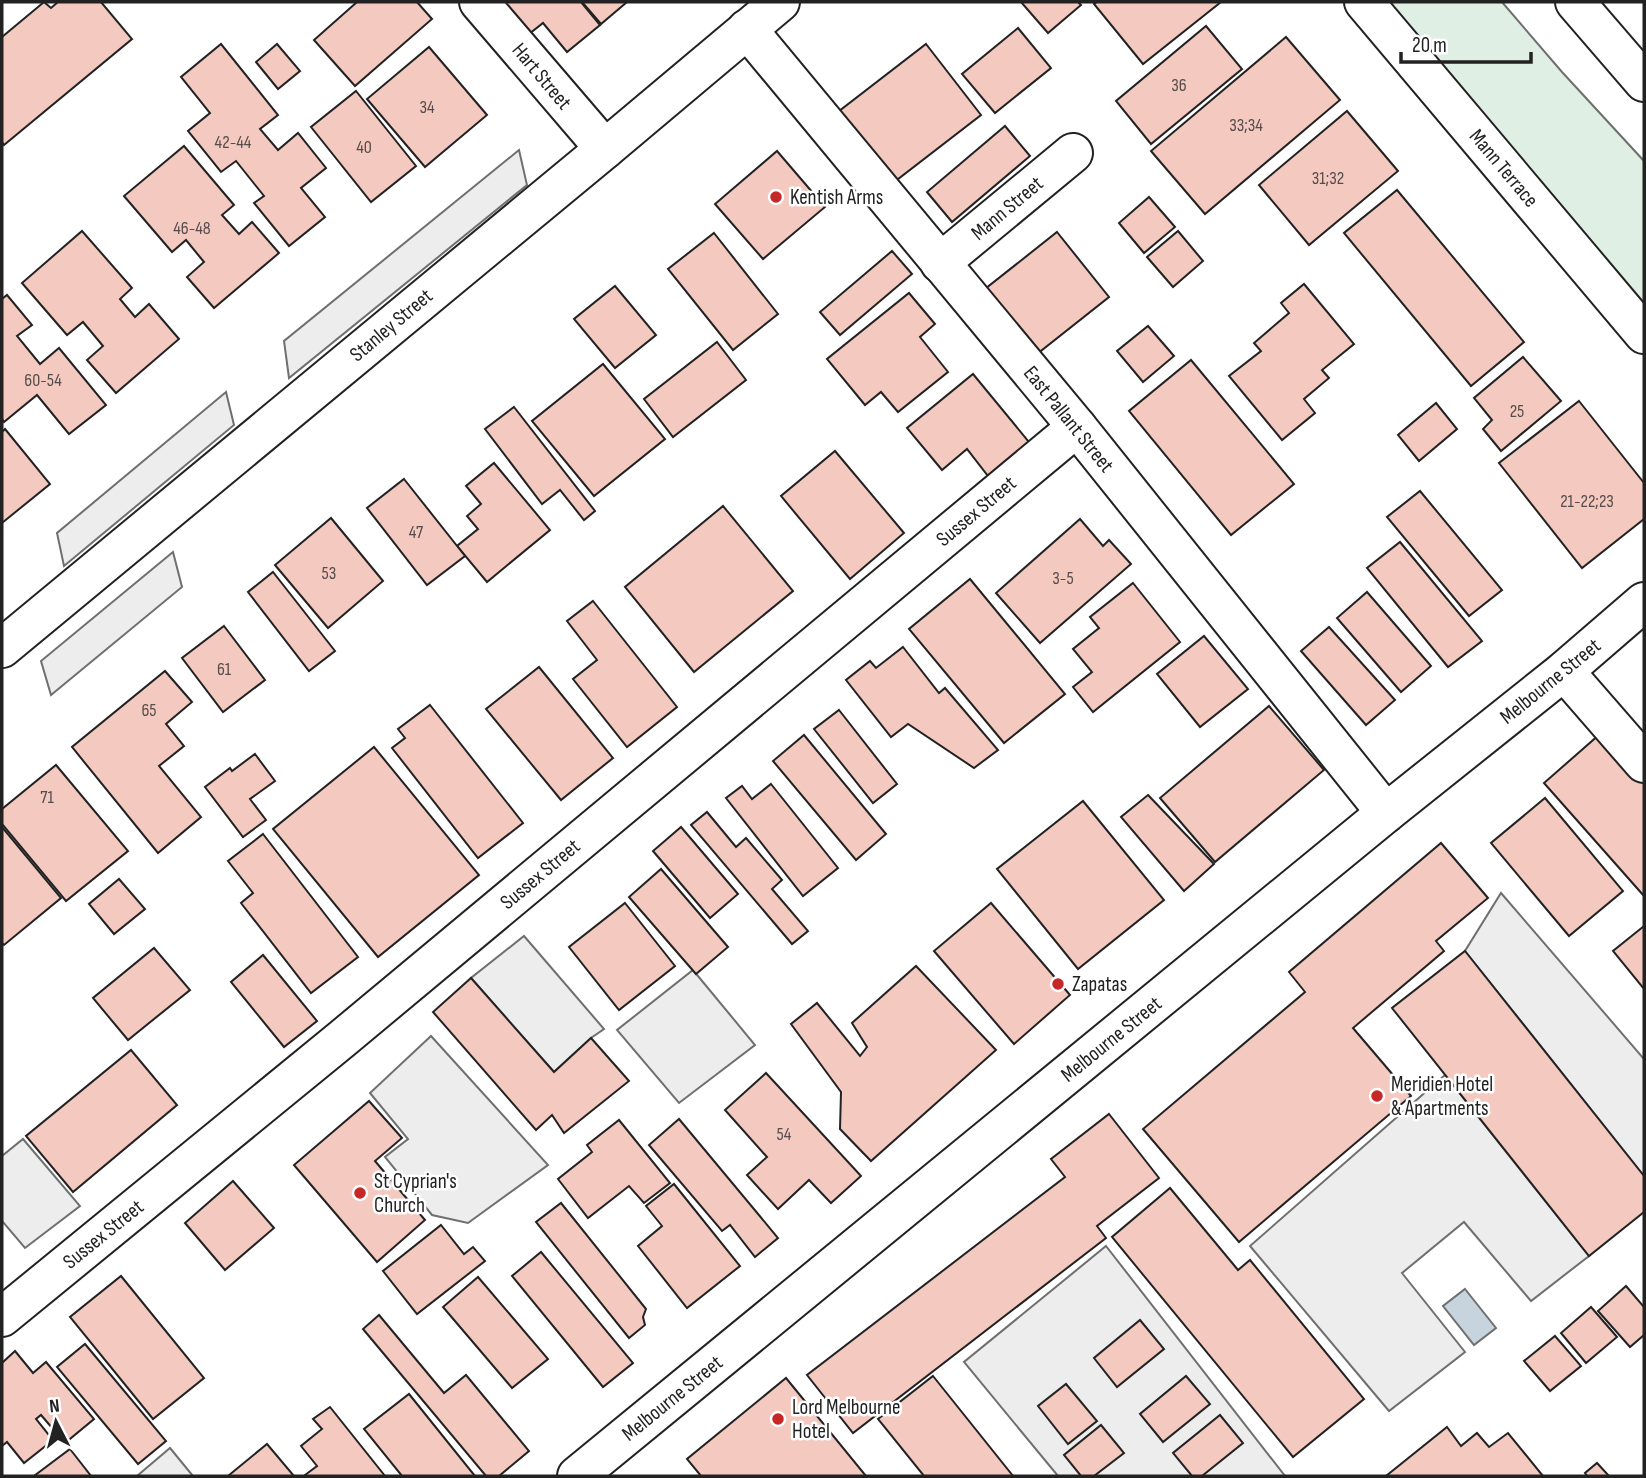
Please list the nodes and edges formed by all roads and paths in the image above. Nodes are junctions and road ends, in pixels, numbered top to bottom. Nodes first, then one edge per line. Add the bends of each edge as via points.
1 (479, 2) edge
2 (780, 2) edge
3 (1364, 2) edge
4 (1575, 2) edge
5 (747, 29) junction
6 (1602, 34) junction
7 (1644, 82) edge
8 (1644, 96) edge
9 (605, 149) junction
10 (1073, 153) dead end
11 (940, 263) junction
12 (1644, 334) edge
13 (1077, 428) junction
14 (1644, 602) edge
15 (2, 648) edge
16 (1564, 671) junction
17 (1644, 763) edge
18 (1386, 813) junction
19 (2, 1317) edge
20 (578, 1476) edge

1 - 9 main road, Hart Street
2 - 5 main road, Stanley Street
3 - 12 main road, Mann Terrace
4 - 6 main road
5 - 9 main road, Stanley Street
5 - 11 main road, East Pallant Street
6 - 7 main road
6 - 8 main road
9 - 15 main road, Stanley Street
10 - 11 main road, Mann Street
11 - 13 main road, East Pallant Street
13 - 18 main road, East Pallant Street
13 - 19 main road, Sussex Street
14 - 16 main road, Melbourne Street
16 - 17 main road
16 - 18 main road, Melbourne Street
18 - 20 main road, Melbourne Street

